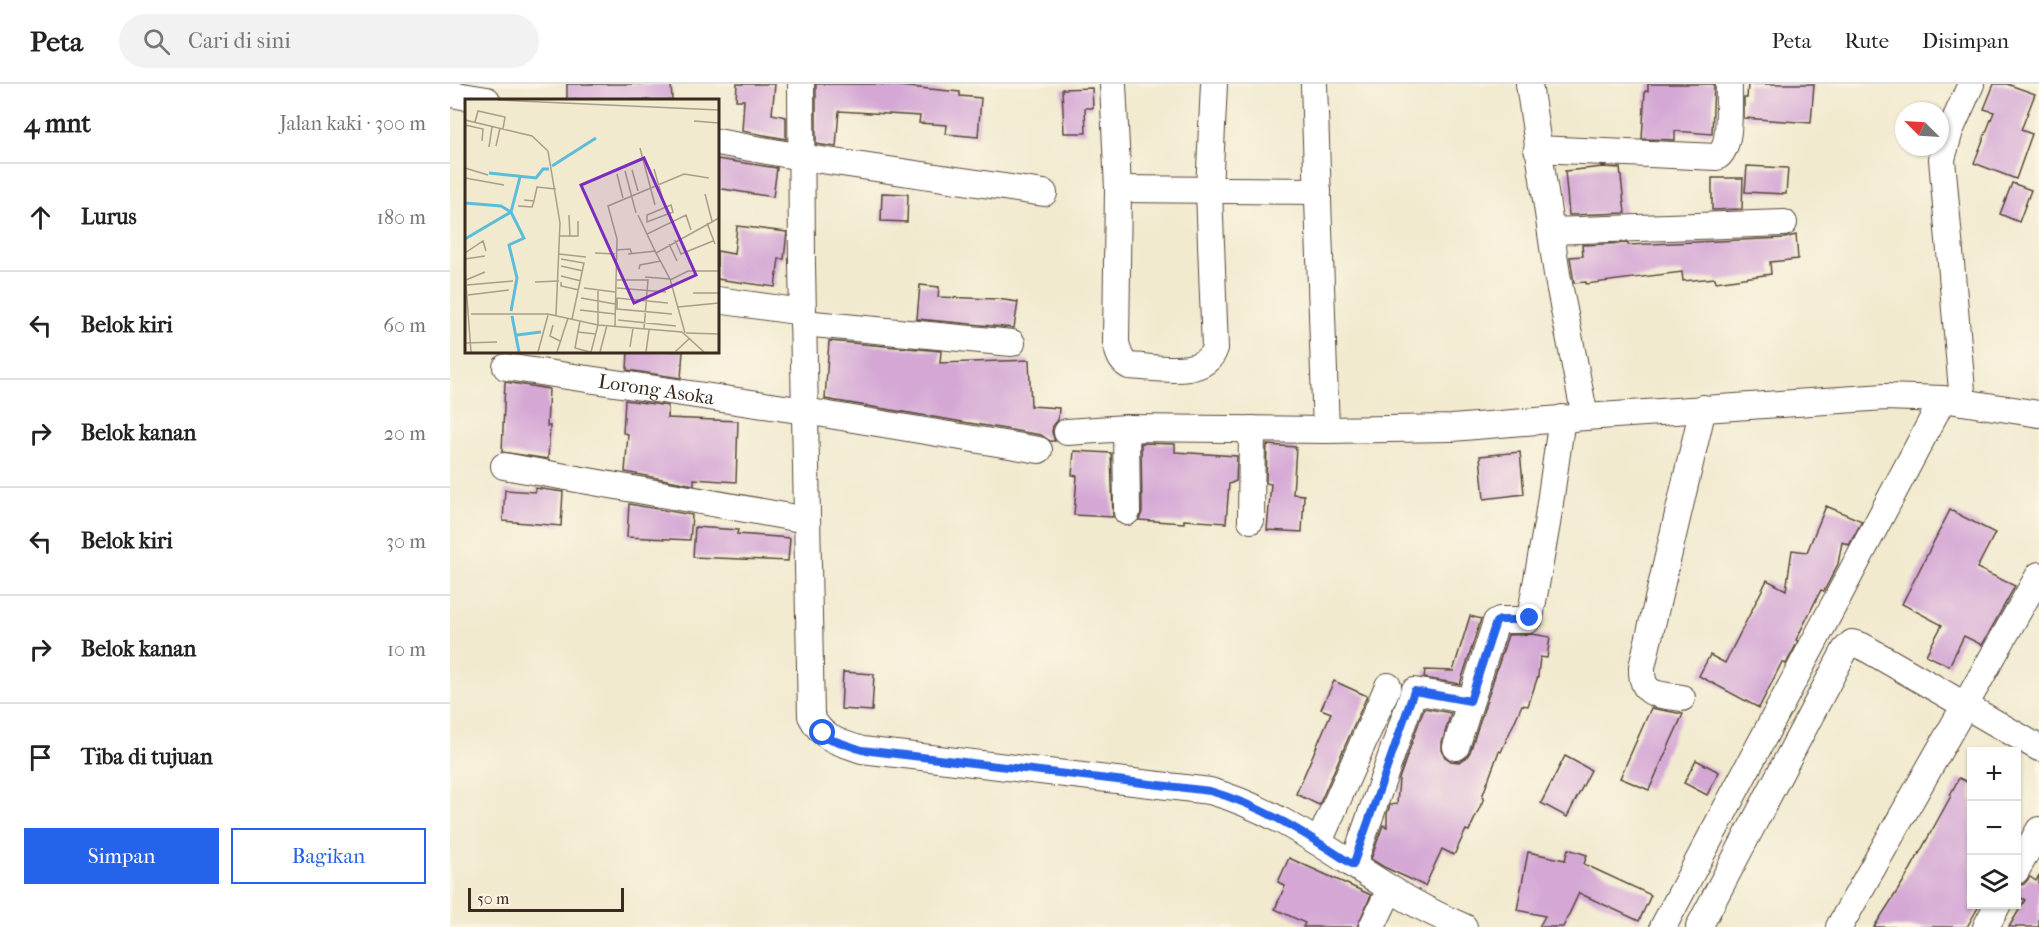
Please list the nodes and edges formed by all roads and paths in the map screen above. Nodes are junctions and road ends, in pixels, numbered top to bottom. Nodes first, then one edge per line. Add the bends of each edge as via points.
1 (801, 84) edge
2 (1113, 84) edge
3 (1214, 84) edge
4 (1314, 84) edge
5 (1529, 84) edge
6 (1729, 84) edge
7 (1971, 84) edge
8 (450, 94) edge
9 (481, 99) edge
10 (718, 142) edge
11 (1538, 149) junction
12 (801, 157) junction
13 (1118, 189) junction
14 (1209, 191) junction
15 (1318, 191) junction
16 (1044, 193) dead end
17 (1784, 223) dead end
18 (1551, 231) junction
19 (718, 300) edge
20 (803, 317) junction
21 (1012, 343) dead end
22 (506, 367) dead end
23 (1953, 400) junction
24 (1703, 408) junction
25 (805, 411) junction
26 (2039, 414) edge
27 (1573, 417) junction
28 (1126, 428) junction
29 (1252, 429) junction
30 (1326, 430) junction
31 (1067, 432) dead end
32 (1039, 450) dead end
33 (504, 466) dead end
34 (1127, 512) dead end
35 (807, 520) junction
36 (1251, 520) dead end
37 (2039, 575) edge
38 (1388, 686) dead end
39 (1682, 698) dead end
40 (1470, 701) junction
41 (1964, 705) junction
42 (1456, 747) dead end
43 (2039, 748) edge
44 (2039, 830) edge
45 (1319, 842) junction
46 (2021, 862) edge
47 (1353, 865) junction
48 (1390, 889) junction
49 (1995, 909) edge
50 (1372, 927) edge
51 (1464, 927) edge
52 (1663, 927) edge
53 (1699, 927) edge
54 (1839, 927) edge
55 (1986, 927) edge

1 - 12 street
2 - 13 street
3 - 14 street
4 - 15 street
5 - 11 street
6 - 11 street via 1726,148 1717,157
7 - 23 street via 1942,159
8 - 9 street
10 - 12 street
11 - 18 street
12 - 16 street
12 - 20 street
13 - 14 street
13 - 14 street via 1118,352 1129,366 1188,369 1203,365 1215,348
14 - 15 street
15 - 30 street
17 - 18 street
18 - 27 street
19 - 20 street
20 - 21 street
20 - 25 street
22 - 25 street, Lorong Asoka
23 - 24 street via 1885,397
23 - 26 street
23 - 52 street
24 - 27 street
24 - 39 street via 1641,678 1644,687 1654,693
25 - 32 street, Lorong Asoka
25 - 35 street
27 - 30 street via 1452,428
27 - 40 street via 1547,524 1530,618 1496,622
28 - 29 street
28 - 31 street
28 - 34 street
29 - 30 street
29 - 36 street
33 - 35 street
35 - 45 street via 811,716 827,738 862,750 1210,791 1267,813
37 - 41 street
38 - 45 street
40 - 42 street
40 - 47 street via 1414,691
41 - 43 street
41 - 53 street via 1862,645 1852,644 1845,650
41 - 54 street
44 - 46 street
45 - 47 street
47 - 48 street
48 - 50 street
48 - 51 street
49 - 55 street

